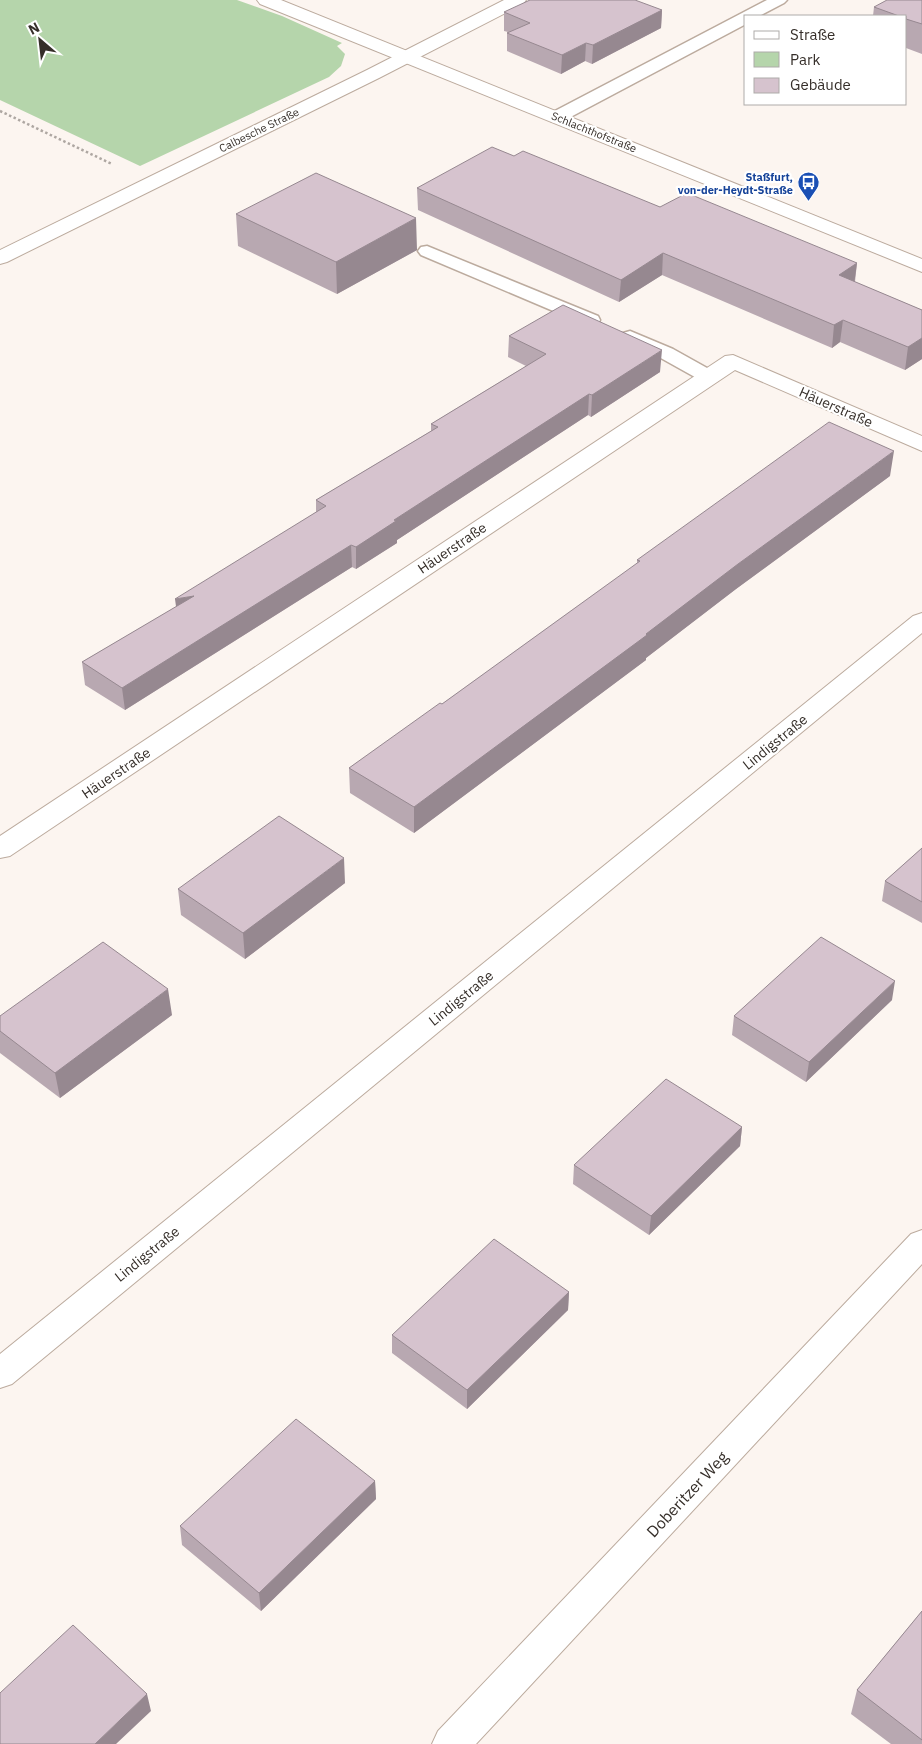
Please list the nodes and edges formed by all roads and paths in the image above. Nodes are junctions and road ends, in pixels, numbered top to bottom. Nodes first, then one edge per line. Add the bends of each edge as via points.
1 (266, 0) edge
2 (517, 0) edge
3 (779, 0) edge
4 (751, 15) edge
5 (744, 19) edge
6 (406, 56) junction
7 (0, 111) edge
8 (557, 117) junction
9 (152, 183) junction
10 (427, 251) dead end
11 (0, 258) edge
12 (922, 266) edge
13 (709, 376) junction
14 (922, 444) edge
15 (922, 622) edge
16 (0, 849) edge
17 (922, 1243) edge
18 (0, 1374) edge
19 (451, 1744) edge

1 - 6 street, Schlachthofstraße
2 - 6 street, Calbesche Straße
3 - 4 lane
5 - 8 lane
6 - 8 street, Schlachthofstraße
6 - 9 street, Calbesche Straße
7 - 9 path
8 - 12 street, Schlachthofstraße
9 - 11 street, Calbesche Straße
10 - 13 lane via 666,353
13 - 14 street, Häuerstraße via 733,361
13 - 16 street, Häuerstraße
15 - 18 street, Lindigstraße
17 - 19 street, Doberitzer Weg

